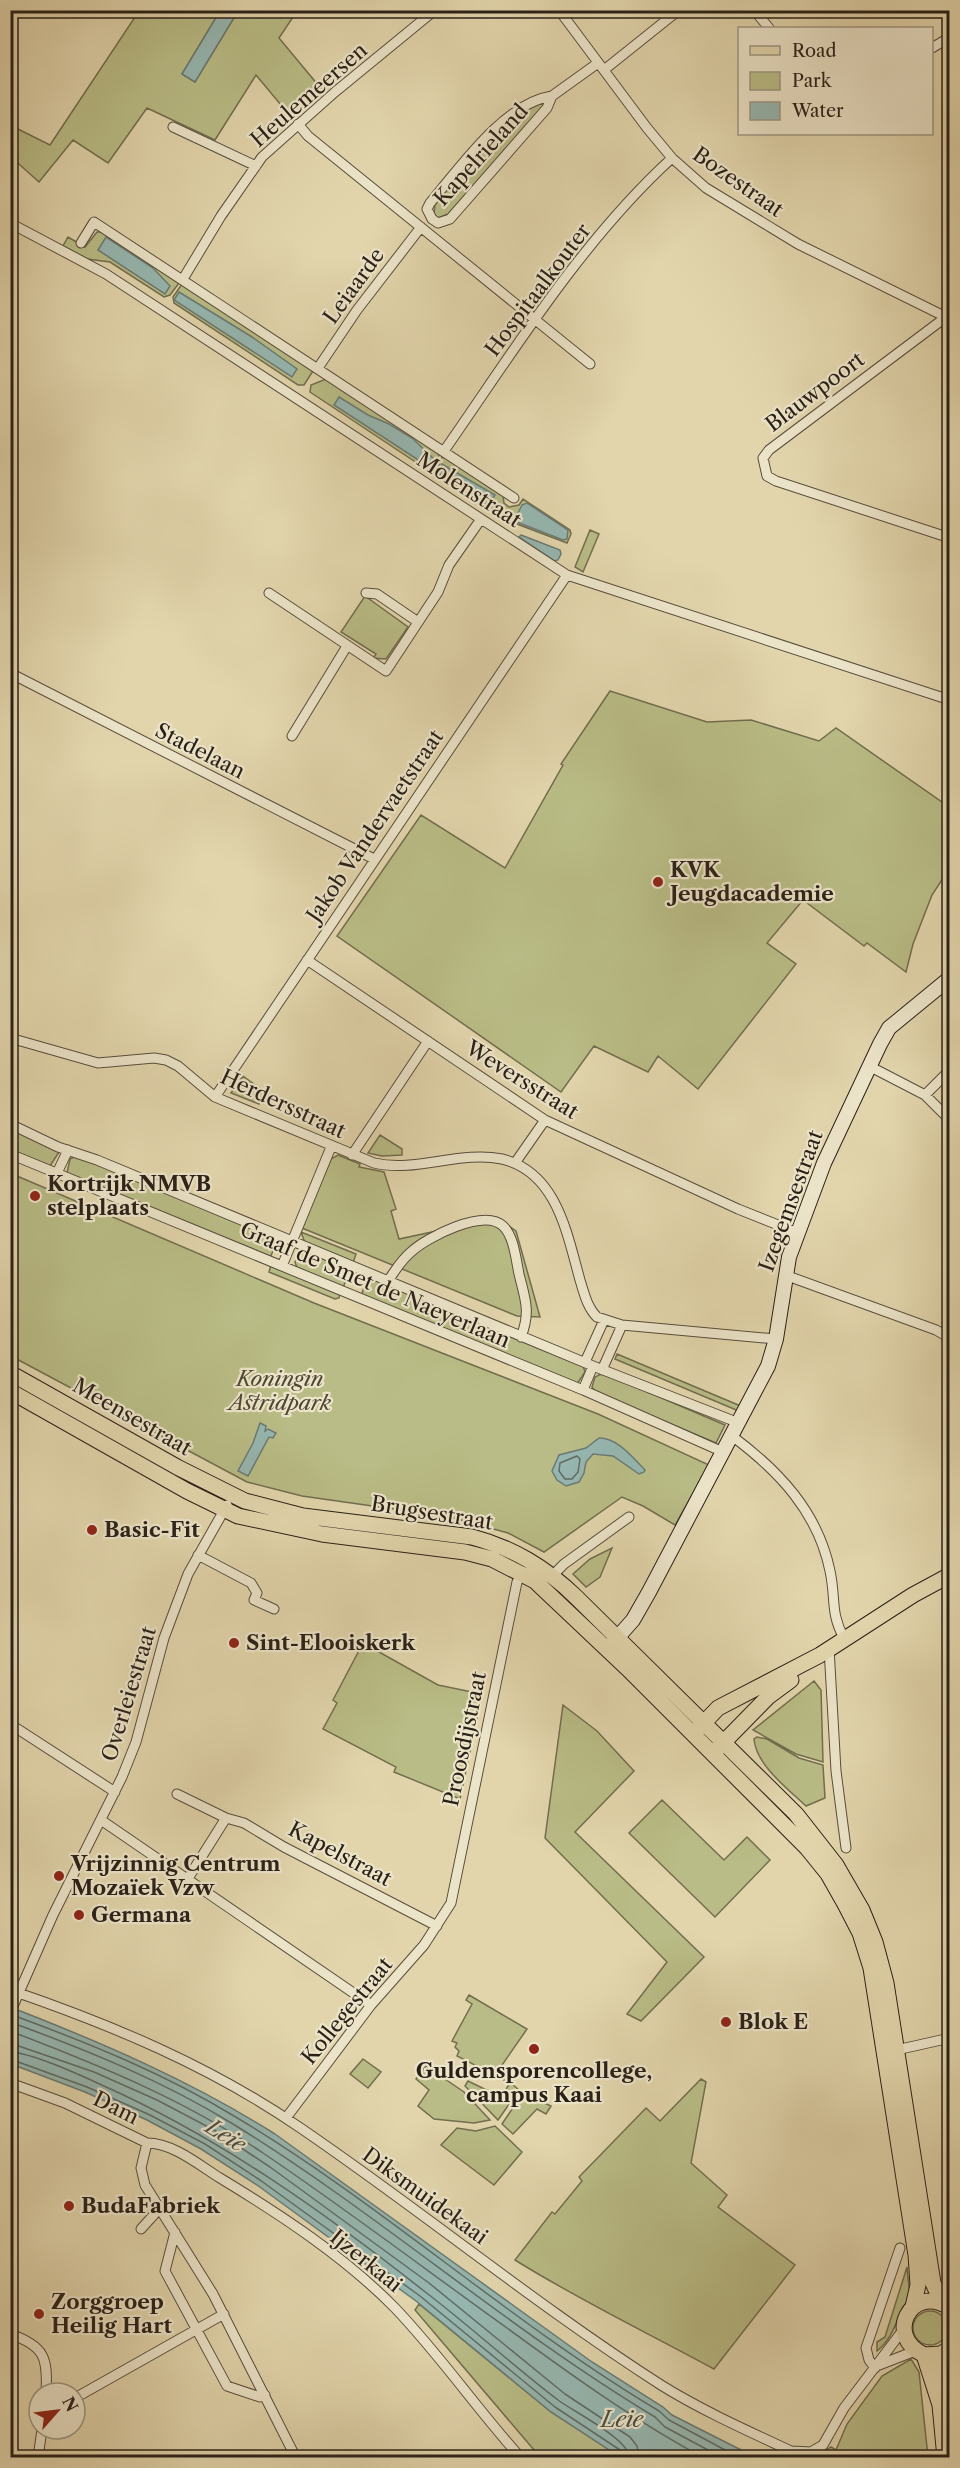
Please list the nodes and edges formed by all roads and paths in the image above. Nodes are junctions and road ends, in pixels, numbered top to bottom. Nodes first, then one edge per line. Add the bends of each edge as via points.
1 (435, 10) edge
2 (560, 10) edge
3 (679, 10) edge
4 (754, 10) edge
5 (768, 27) edge
6 (950, 36) edge
7 (933, 47) edge
8 (601, 66) junction
9 (552, 96) junction
10 (298, 124) junction
11 (173, 127) dead end
12 (672, 158) junction
13 (256, 166) junction
14 (10, 223) edge
15 (421, 227) junction
16 (81, 243) dead end
17 (183, 279) junction
18 (948, 318) edge
19 (536, 319) junction
20 (590, 364) dead end
21 (318, 368) junction
22 (444, 452) junction
23 (514, 498) dead end
24 (481, 519) junction
25 (950, 538) edge
26 (567, 575) junction
27 (366, 592) dead end
28 (269, 593) dead end
29 (418, 622) junction
30 (347, 646) junction
31 (10, 673) edge
32 (950, 700) edge
33 (292, 736) dead end
34 (374, 859) junction
35 (308, 960) junction
36 (950, 978) edge
37 (10, 1038) edge
38 (428, 1041) junction
39 (869, 1066) junction
40 (950, 1070) edge
41 (925, 1095) junction
42 (215, 1097) junction
43 (545, 1120) junction
44 (950, 1120) edge
45 (10, 1124) edge
46 (331, 1147) junction
47 (68, 1150) junction
48 (10, 1154) edge
49 (352, 1155) junction
50 (515, 1163) junction
51 (57, 1173) junction
52 (798, 1233) junction
53 (293, 1241) junction
54 (282, 1266) junction
55 (784, 1275) junction
56 (388, 1281) junction
57 (604, 1320) junction
58 (622, 1325) junction
59 (522, 1337) junction
60 (950, 1338) edge
61 (776, 1339) junction
62 (593, 1366) junction
63 (10, 1373) edge
64 (583, 1390) junction
65 (10, 1391) edge
66 (739, 1423) junction
67 (732, 1436) junction
68 (723, 1452) junction
69 (233, 1496) junction
70 (224, 1510) junction
71 (629, 1517) dead end
72 (198, 1555) junction
73 (531, 1560) junction
74 (524, 1575) junction
75 (553, 1575) junction
76 (950, 1575) edge
77 (543, 1587) junction
78 (274, 1609) dead end
79 (617, 1637) junction
80 (844, 1638) junction
81 (606, 1650) junction
82 (825, 1651) junction
83 (10, 1724) edge
84 (698, 1729) junction
85 (718, 1748) junction
86 (115, 1792) junction
87 (177, 1794) dead end
88 (226, 1818) junction
89 (101, 1820) junction
90 (846, 1848) dead end
91 (187, 1880) junction
92 (437, 1926) junction
93 (15, 1995) edge
94 (371, 2005) junction
95 (10, 2013) edge
96 (950, 2038) edge
97 (892, 2051) junction
98 (10, 2083) edge
99 (286, 2118) junction
100 (147, 2143) junction
101 (159, 2208) junction
102 (141, 2229) dead end
103 (175, 2232) junction
104 (900, 2248) dead end
105 (946, 2306) edge
106 (914, 2307) junction
107 (224, 2314) junction
108 (198, 2329) junction
109 (904, 2330) junction
110 (10, 2334) edge
111 (945, 2351) edge
112 (920, 2353) junction
113 (874, 2368) junction
114 (46, 2381) edge
115 (87, 2391) edge
116 (265, 2395) junction
117 (940, 2405) junction
118 (40, 2441) edge
119 (945, 2455) edge
120 (38, 2457) edge
121 (296, 2457) edge
122 (521, 2457) edge

1 - 10 street, Heulemeersen
2 - 8 street, Bozestraat
3 - 8 street, Kapelrieland
4 - 5 street
6 - 7 street
8 - 9 street, Kapelrieland
8 - 12 street, Bozestraat
9 - 9 street, Kapelrieland via 547,108 450,219 438,223 432,219 430,203 487,136 533,102
10 - 13 street, Heulemeersen
10 - 15 street
11 - 13 street
12 - 18 street, Bozestraat via 706,188 780,233
12 - 19 street, Hospitaalkouter via 634,193
13 - 17 street, Heulemeersen
14 - 24 street, Molenstraat via 106,274
15 - 19 street
15 - 21 street, Leiaarde
16 - 17 street, Molenstraat via 94,222
17 - 21 street, Molenstraat
18 - 25 street, Blauwpoort via 763,458 767,476 776,481
19 - 20 street
19 - 22 street, Hospitaalkouter
21 - 22 street, Molenstraat
22 - 23 street, Molenstraat
24 - 26 street, Molenstraat
24 - 29 street via 449,565 438,592
26 - 32 street, Molenstraat
26 - 34 street, Jakob Vandervaetstraat
27 - 29 street via 377,594
28 - 30 street
29 - 30 street via 386,671
30 - 33 street
31 - 34 street, Stadelaan
34 - 35 street, Jakob Vandervaetstraat
35 - 38 street, Weversstraat
35 - 42 street, Jakob Vandervaetstraat
36 - 39 street, Izegemsestraat via 889,1028
37 - 42 street, Herdersstraat via 98,1063 166,1060
38 - 43 street, Weversstraat
38 - 49 street
39 - 41 street
39 - 52 street, Izegemsestraat via 824,1163
40 - 41 street
41 - 44 street
42 - 46 street, Herdersstraat
43 - 50 street
43 - 52 street, Weversstraat
45 - 47 street, Graaf de Smet de Naeyerlaan
46 - 49 street, Herdersstraat
46 - 53 street
47 - 51 street
47 - 53 street, Graaf de Smet de Naeyerlaan
48 - 51 street, Graaf de Smet de Naeyerlaan
49 - 50 street, Herdersstraat via 378,1164 484,1157
50 - 57 street, Herdersstraat via 531,1172 553,1198 586,1301 591,1311
51 - 54 street, Graaf de Smet de Naeyerlaan
52 - 55 street, Izegemsestraat
53 - 54 street
53 - 56 street, Graaf de Smet de Naeyerlaan
54 - 64 street, Graaf de Smet de Naeyerlaan
55 - 60 street
55 - 61 street, Izegemsestraat
56 - 59 street, Graaf de Smet de Naeyerlaan
56 - 59 street, Graaf de Smet de Naeyerlaan via 411,1252 434,1236 485,1219 495,1221 508,1232 526,1301 528,1314
57 - 58 street
57 - 62 street
58 - 61 street
58 - 62 street
59 - 62 street, Graaf de Smet de Naeyerlaan
61 - 66 street, Izegemsestraat via 761,1383
62 - 64 street
62 - 66 street, Graaf de Smet de Naeyerlaan
63 - 69 main road, Meensestraat
64 - 68 street, Graaf de Smet de Naeyerlaan
65 - 70 main road, Meensestraat
66 - 67 street, Izegemsestraat
67 - 68 street, Izegemsestraat
67 - 80 street via 768,1462 805,1510 830,1569 835,1621
68 - 79 street, Izegemsestraat via 633,1620
69 - 70 street, Overleiestraat
69 - 73 main road, Brugsestraat via 303,1516 472,1537
70 - 72 street, Overleiestraat
70 - 74 main road, Brugsestraat via 251,1520 322,1534 465,1552 492,1559
71 - 75 street
72 - 78 street via 251,1583 256,1590 254,1600
72 - 86 street, Overleiestraat via 164,1638 136,1742
73 - 74 street, Proosdijstraat
73 - 75 main road, Brugsestraat
74 - 77 main road, Brugsestraat
74 - 92 street, Proosdijstraat via 517,1582 450,1903
75 - 77 street
75 - 79 main road, Brugsestraat
76 - 80 main road
77 - 81 main road, Brugsestraat
79 - 81 street, Izegemsestraat
79 - 84 main road, Brugsestraat
80 - 82 main road
81 - 84 main road, Brugsestraat
82 - 84 main road via 718,1708
82 - 85 main road via 768,1697
82 - 90 street
83 - 86 street
84 - 85 main road
85 - 97 main road via 796,1814 846,1882 877,1949
86 - 89 street, Overleiestraat
87 - 88 street, Kapelstraat
88 - 91 street
88 - 92 street, Kapelstraat via 244,1823
89 - 91 street
89 - 93 street, Overleiestraat
91 - 94 street
92 - 94 street, Kollegestraat
93 - 95 street, Overleiestraat
93 - 99 street, Diksmuidekaai via 153,2044
94 - 99 street, Kollegestraat
96 - 97 street
97 - 105 main road via 933,2283
97 - 106 main road via 916,2255 918,2285
98 - 100 street, Dam via 65,2103
99 - 113 street, Diksmuidekaai via 662,2386 797,2453 817,2449 829,2436
100 - 101 street, Dam via 141,2168 145,2185
100 - 122 street, Ijzerkaai via 165,2146 230,2184 360,2276 407,2322
101 - 102 street
101 - 103 street, Dam
103 - 107 street, Dam
103 - 108 street via 165,2271
104 - 113 street via 866,2348
105 - 106 main road via 927,2301
106 - 109 main road via 904,2321
107 - 108 street
107 - 116 street, Dam
108 - 115 street
108 - 116 street via 227,2386 260,2397
109 - 112 main road via 907,2342
109 - 113 street
110 - 114 street via 27,2340 42,2352
111 - 112 main road
111 - 117 main road
112 - 113 street
112 - 117 main road
116 - 121 street, Dam
117 - 119 main road
118 - 120 street

